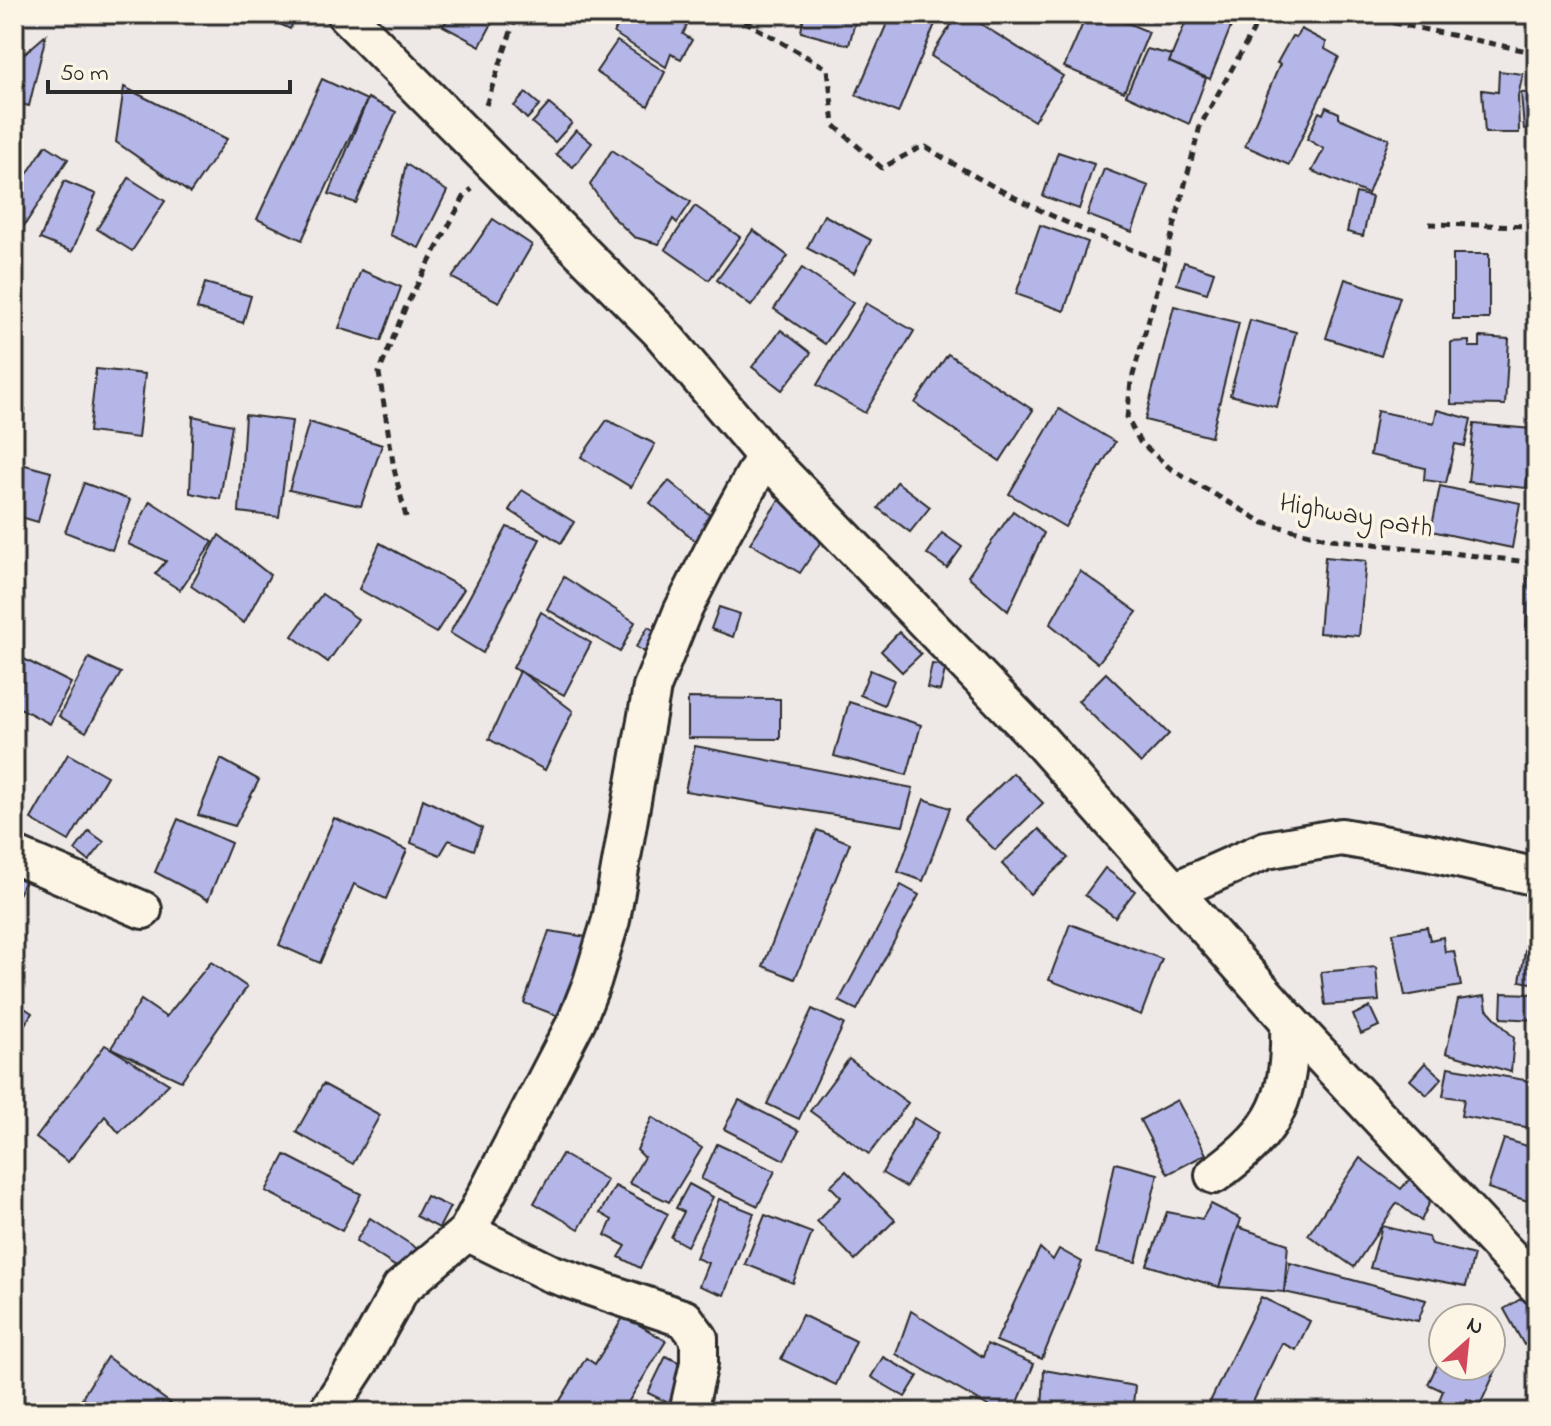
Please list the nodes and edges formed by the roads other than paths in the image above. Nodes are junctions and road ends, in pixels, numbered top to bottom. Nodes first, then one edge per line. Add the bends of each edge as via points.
1 (345, 14) edge
2 (765, 456) junction
3 (14, 855) edge
4 (1537, 877) edge
5 (1174, 891) junction
6 (143, 910) dead end
7 (1289, 1021) junction
8 (1214, 1175) dead end
9 (467, 1232) junction
10 (1537, 1286) edge
11 (327, 1412) edge
12 (688, 1412) edge

1 - 2 street via 659,330
2 - 5 street via 1038,738
2 - 9 street via 682,612 652,687 611,920 592,982 551,1073
3 - 6 street
4 - 5 street via 1341,837 1266,850
5 - 7 street
7 - 8 street via 1290,1063 1268,1126
7 - 10 street
9 - 11 street via 401,1288
9 - 12 street via 550,1273 685,1319 699,1338

